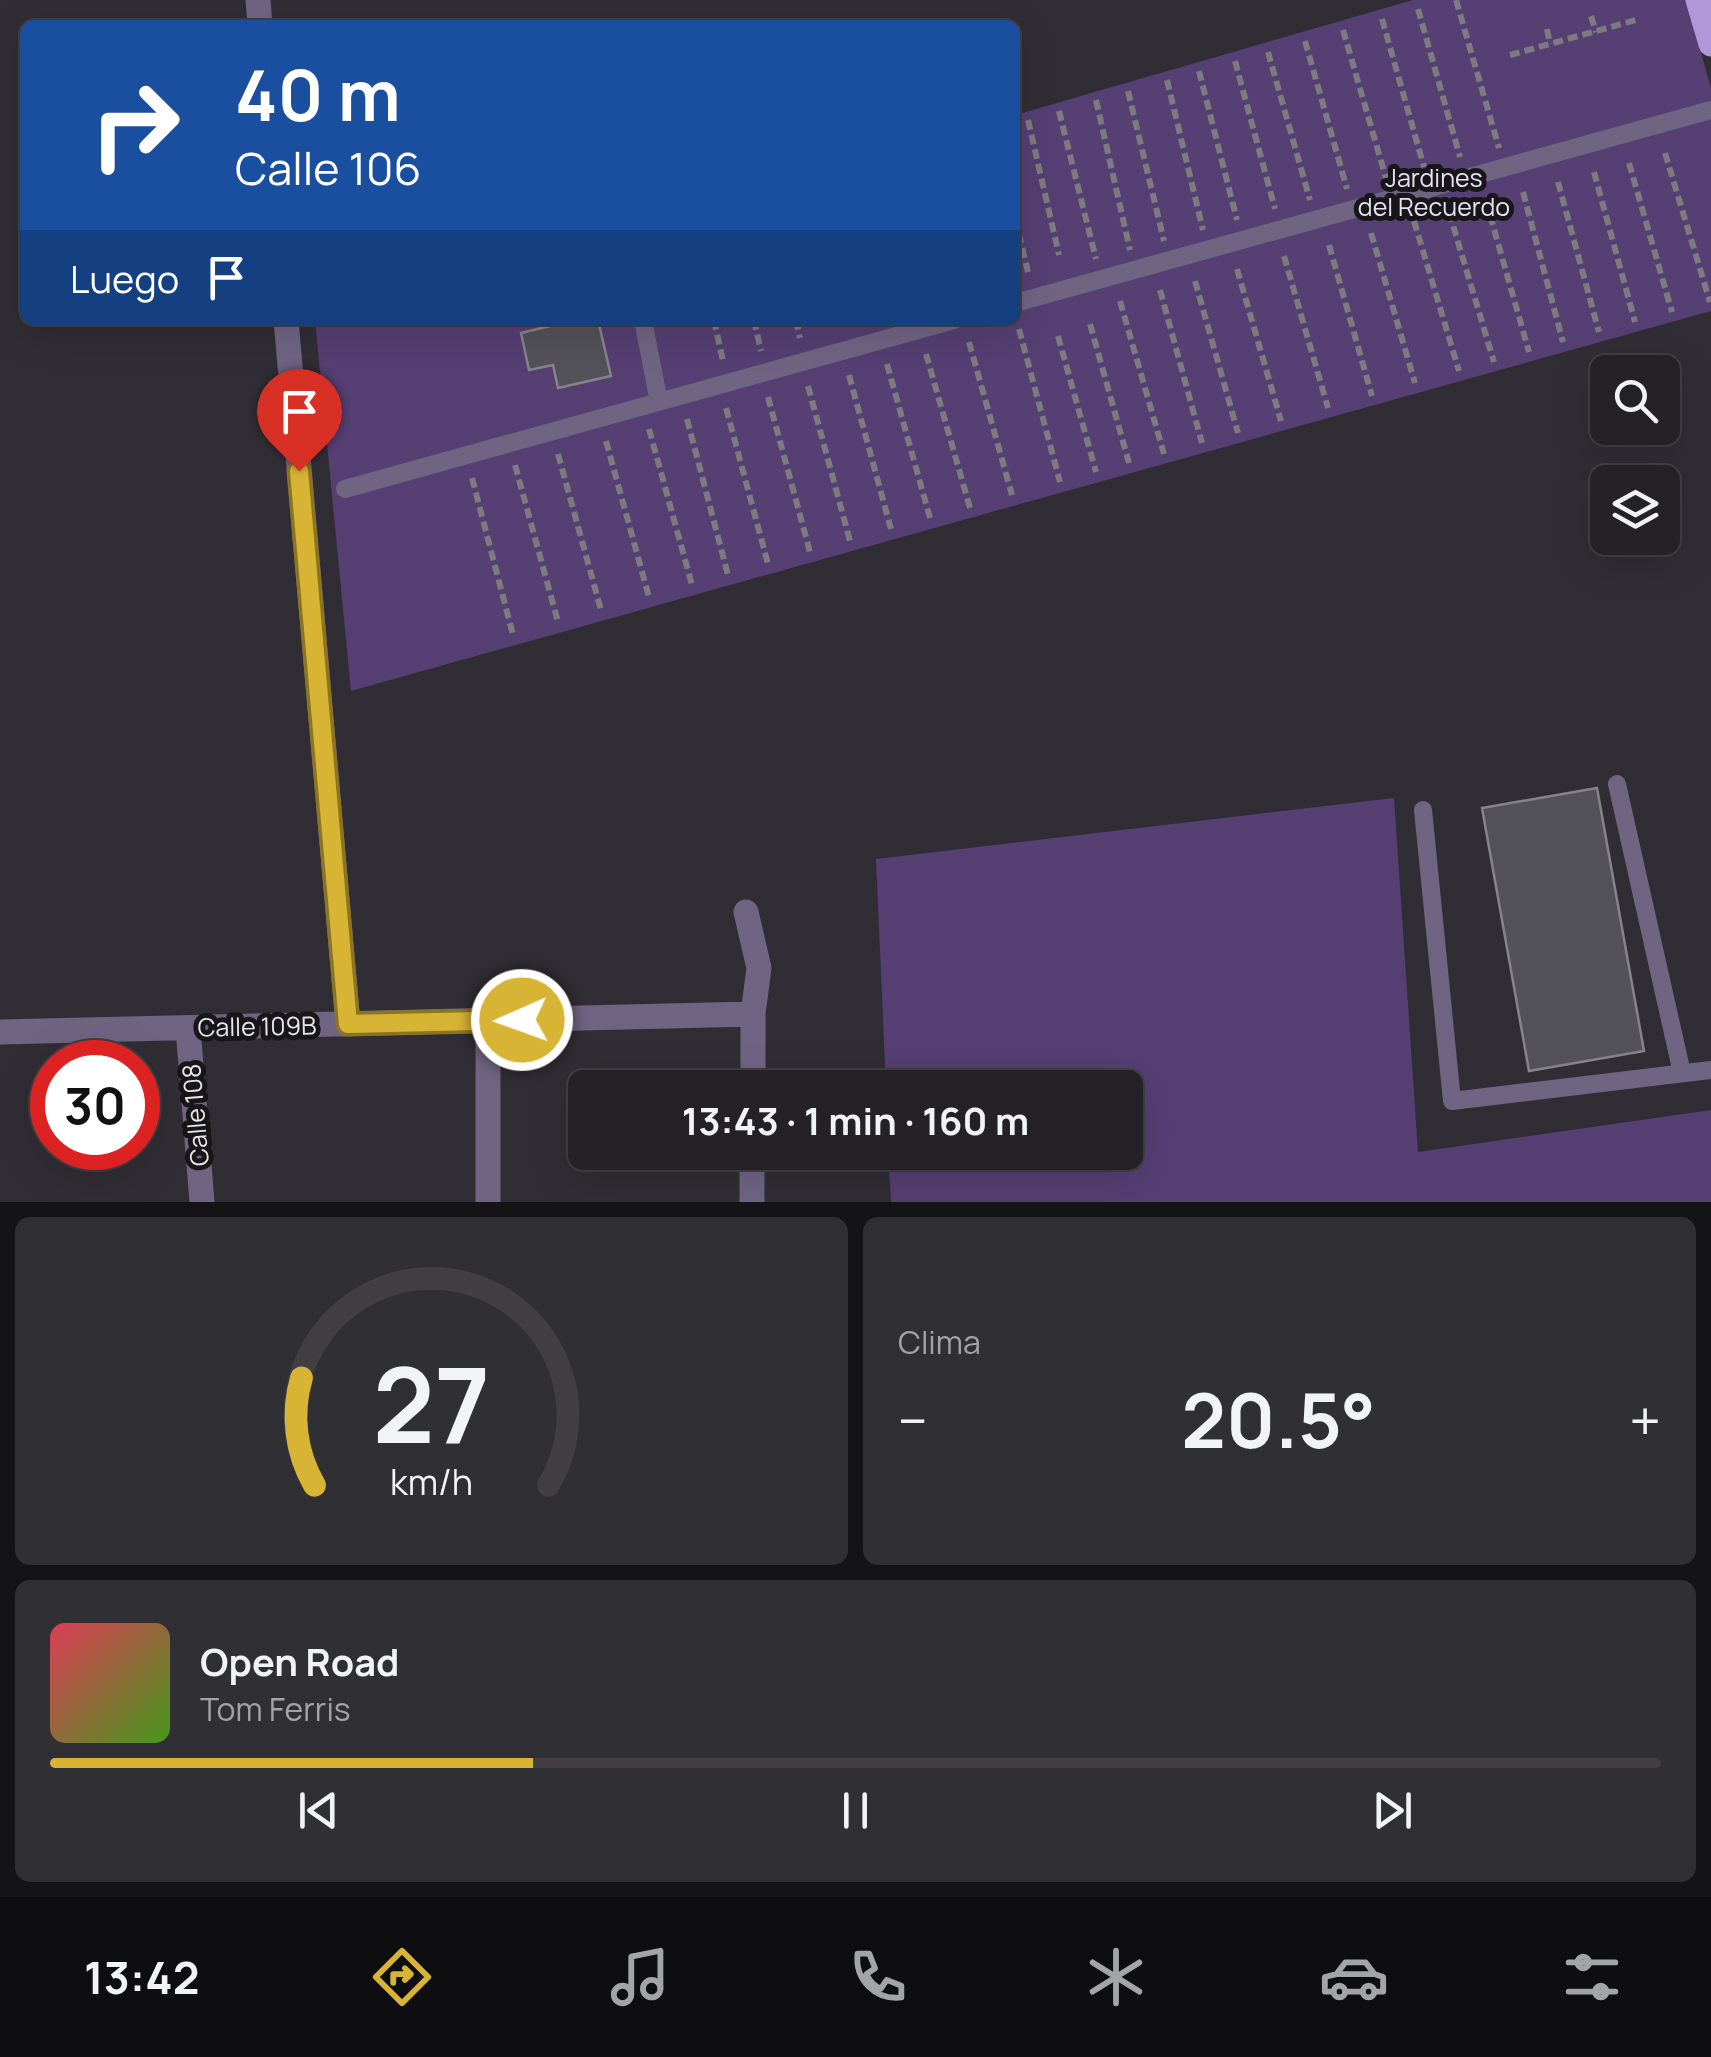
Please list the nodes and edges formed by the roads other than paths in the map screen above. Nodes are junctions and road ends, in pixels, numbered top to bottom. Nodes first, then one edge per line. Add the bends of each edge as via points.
1 (1698, 0) edge
2 (1711, 44) edge
3 (1711, 110) edge
4 (1020, 302) edge
5 (286, 325) edge
6 (644, 325) edge
7 (936, 325) edge
8 (659, 402) junction
9 (345, 489) dead end
10 (1617, 784) dead end
11 (1424, 810) dead end
12 (746, 912) dead end
13 (753, 1014) junction
14 (488, 1020) junction
15 (348, 1024) junction
16 (188, 1028) junction
17 (0, 1032) edge
18 (753, 1070) edge
19 (1711, 1070) edge
20 (1682, 1073) junction
21 (752, 1170) edge
22 (202, 1202) edge
23 (488, 1202) edge
24 (752, 1202) edge

1 - 2 main road
3 - 4 lane
5 - 15 street
6 - 8 lane
7 - 8 lane
8 - 9 lane
10 - 20 lane
11 - 20 lane via 1452,1102
12 - 13 street via 759,968
13 - 14 street, Calle 109B
13 - 18 street
14 - 15 street, Calle 109B
14 - 23 street
15 - 16 street, Calle 109B
16 - 17 street, Calle 109B
16 - 22 street, Calle 108
19 - 20 lane
21 - 24 street

